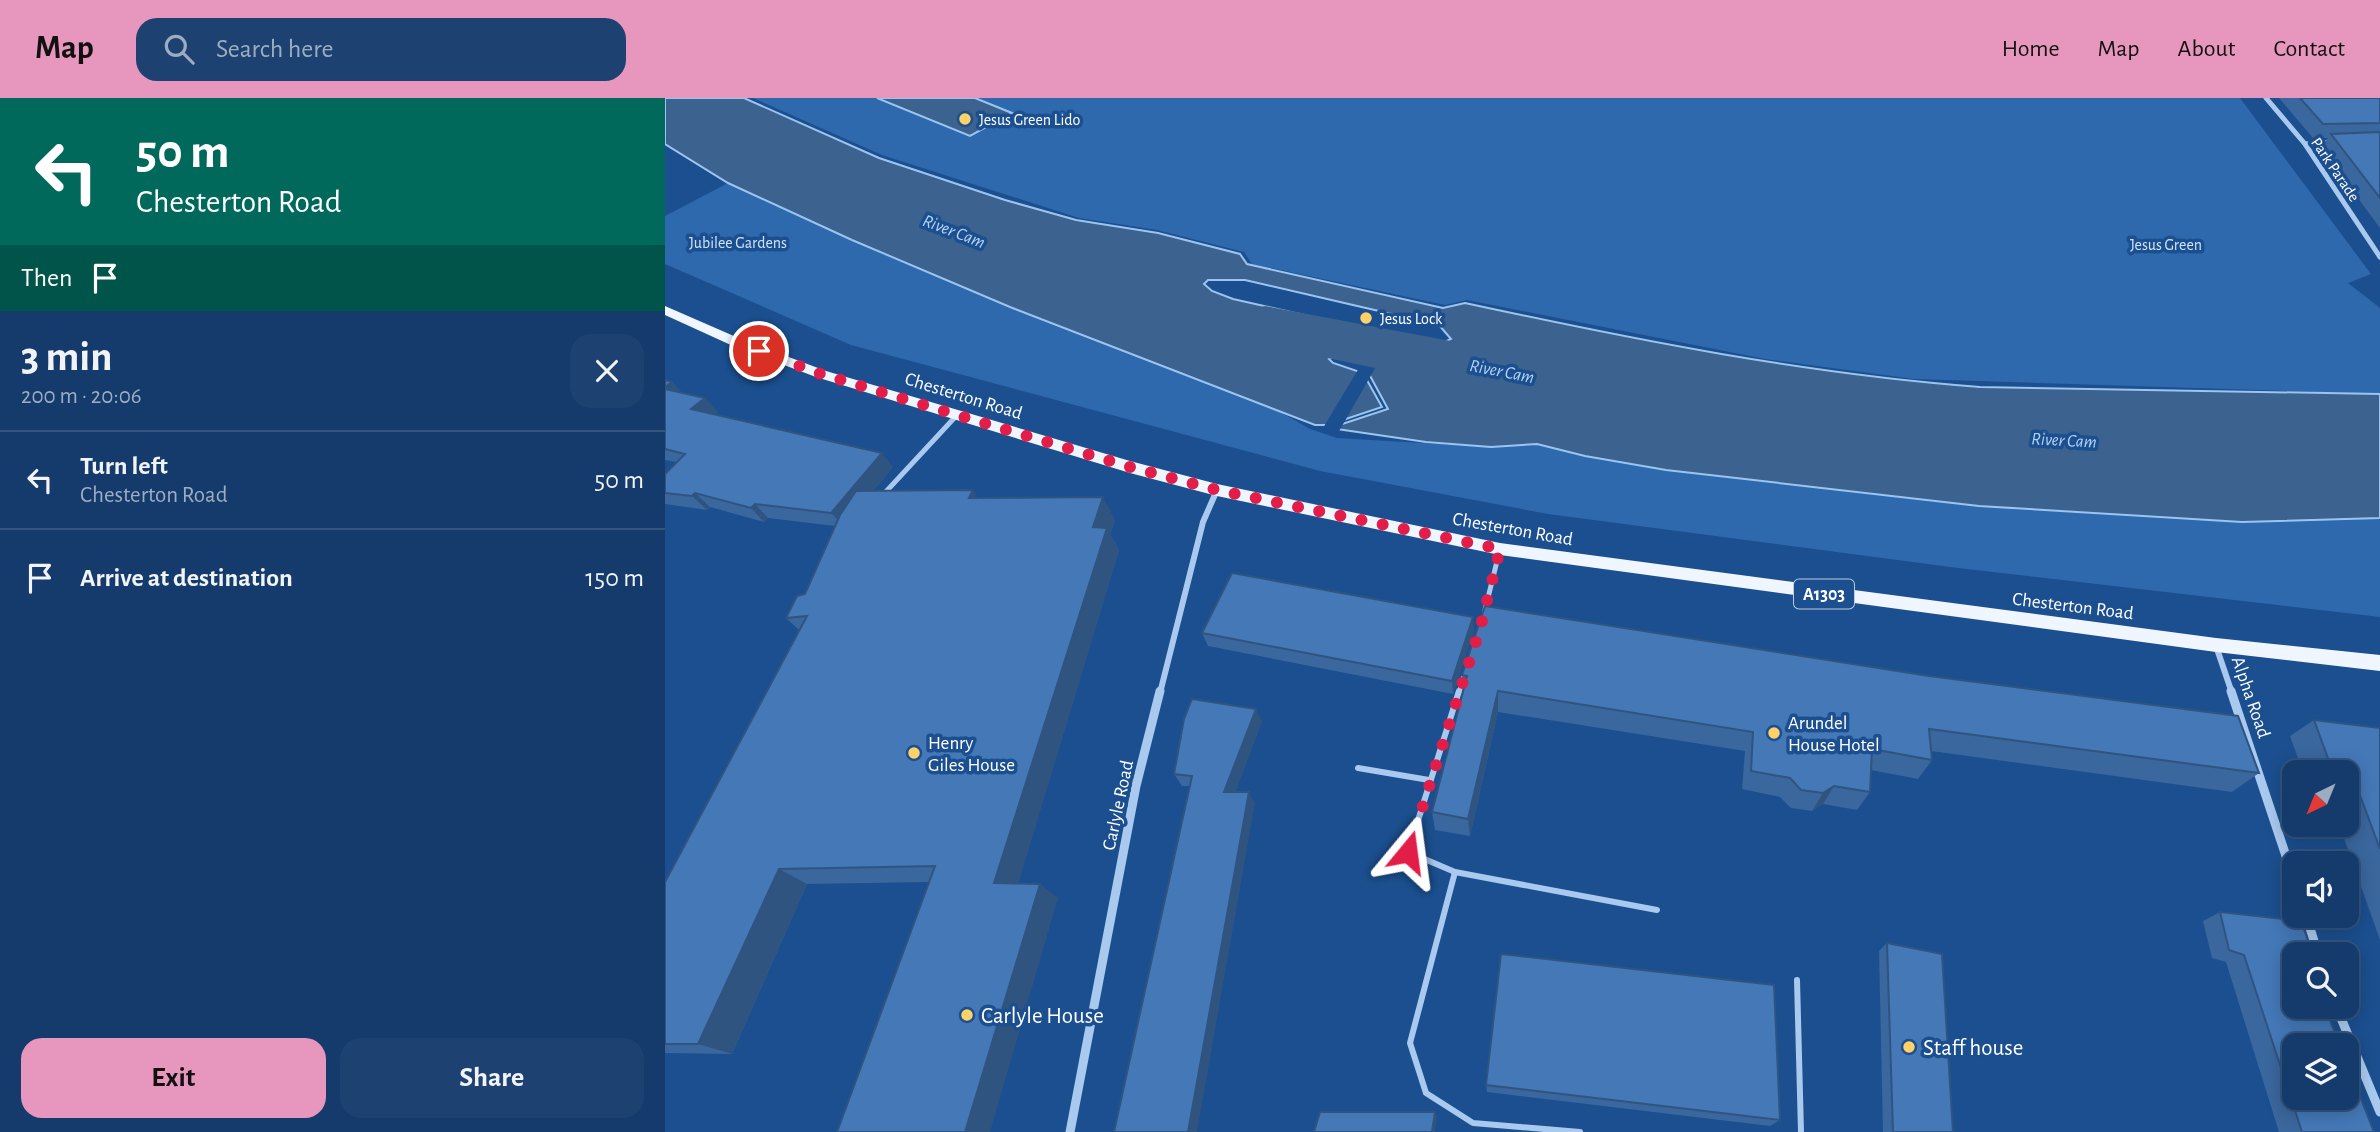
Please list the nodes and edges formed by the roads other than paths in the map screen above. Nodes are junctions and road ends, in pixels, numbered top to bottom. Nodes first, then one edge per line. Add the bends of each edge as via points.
1 (2266, 98) edge
2 (2343, 142) edge
3 (2305, 144) junction
4 (2380, 257) edge
5 (668, 315) edge
6 (957, 415) junction
7 (1217, 490) junction
8 (878, 501) edge
9 (1500, 549) junction
10 (1483, 617) edge
11 (2215, 645) junction
12 (2380, 663) edge
13 (1467, 667) edge
14 (1358, 768) dead end
15 (1429, 780) junction
16 (2284, 851) edge
17 (1455, 872) junction
18 (1657, 910) dead end
19 (1797, 980) dead end
20 (2341, 1019) edge
21 (2380, 1112) edge
22 (1070, 1132) edge
23 (1580, 1132) edge
24 (1801, 1132) edge

1 - 3 street, Park Parade
2 - 3 street
3 - 4 street, Park Parade
5 - 6 main road, Chesterton Road / A1303 via 821,374
6 - 7 main road, Chesterton Road / A1303
6 - 8 lane
7 - 9 main road, Chesterton Road / A1303
7 - 22 street, Carlyle Road via 1203,522 1136,786
9 - 10 lane
9 - 11 main road, Chesterton Road / A1303
11 - 12 main road, Chesterton Road / A1303
11 - 16 street, Alpha Road
13 - 15 lane
14 - 15 lane
15 - 17 lane via 1408,852
17 - 18 lane
17 - 23 lane via 1410,1043 1426,1093 1473,1123
19 - 24 lane
20 - 21 street

